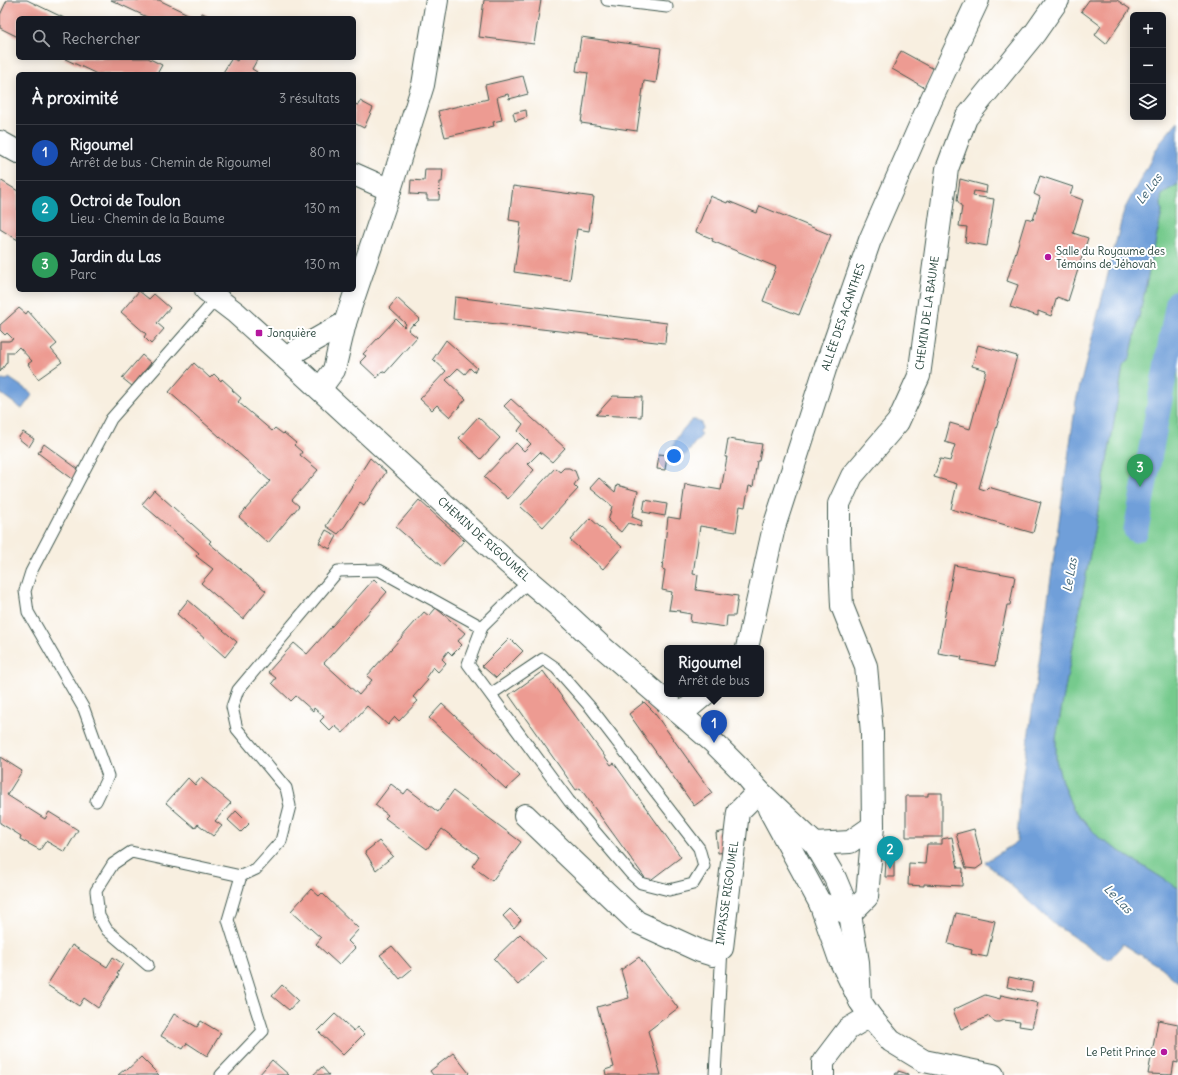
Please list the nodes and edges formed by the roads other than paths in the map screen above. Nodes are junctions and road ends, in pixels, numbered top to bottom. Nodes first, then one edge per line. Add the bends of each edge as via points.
1 (437, 0) edge
2 (607, 0) edge
3 (978, 0) edge
4 (1058, 0) edge
5 (667, 6) dead end
6 (0, 142) edge
7 (16, 151) edge
8 (356, 175) edge
9 (390, 190) junction
10 (356, 290) edge
11 (355, 292) edge
12 (211, 294) edge
13 (345, 323) junction
14 (288, 360) junction
15 (320, 389) junction
16 (529, 580) junction
17 (482, 627) junction
18 (749, 645) edge
19 (491, 694) junction
20 (701, 697) edge
21 (681, 714) junction
22 (760, 791) junction
23 (96, 801) dead end
24 (525, 815) dead end
25 (873, 826) junction
26 (815, 844) junction
27 (241, 876) junction
28 (820, 903) junction
29 (850, 914) junction
30 (722, 948) junction
31 (148, 965) dead end
32 (865, 1008) junction
33 (221, 1075) edge
34 (715, 1075) edge
35 (823, 1075) edge
36 (993, 1075) edge

1 - 9 street via 423,85
2 - 5 lane
3 - 18 street, ALLÉE DES ACANTHES via 932,98 868,247 774,527
4 - 25 street, CHEMIN DE LA BAUME via 1035,33 966,118 947,169 919,376 898,422 852,476 839,504 842,606 866,666 872,733
6 - 7 street
8 - 9 street
9 - 10 street
11 - 13 street
12 - 14 street, CHEMIN DE RIGOUMEL
12 - 23 lane via 111,419 31,572 25,591 28,612 84,710 108,776
13 - 14 street via 296,351
13 - 15 street via 334,370
14 - 15 street, CHEMIN DE RIGOUMEL
15 - 16 street, CHEMIN DE RIGOUMEL
16 - 17 lane
16 - 21 street, CHEMIN DE RIGOUMEL
17 - 19 lane via 468,664
17 - 27 lane via 379,570 338,571 238,690 232,707 237,729 286,788 290,806 281,841 256,869
19 - 19 lane via 569,801 631,874 641,883 669,890 693,884 704,866 699,848 591,708 556,668 543,658
20 - 21 street
21 - 22 street, CHEMIN DE RIGOUMEL via 714,743
22 - 26 street, CHEMIN DE RIGOUMEL
22 - 28 street, CHEMIN DE RIGOUMEL
22 - 30 street, IMPASSE RIGOUMEL via 738,812
24 - 30 street, IMPASSE RIGOUMEL via 637,922 713,955
25 - 26 street via 850,842
25 - 29 street, CHEMIN DE LA BAUME via 867,897
26 - 29 street, CHEMIN DE RIGOUMEL via 835,878
27 - 31 lane via 131,852 113,864 96,891 99,916 107,930
27 - 33 lane via 228,920 263,1031
28 - 29 street
28 - 32 street, CHEMIN DE RIGOUMEL via 840,960
29 - 32 street, CHEMIN DE RIGOUMEL
30 - 34 lane
32 - 35 street via 823,1062
32 - 36 street via 891,1041 924,1061

